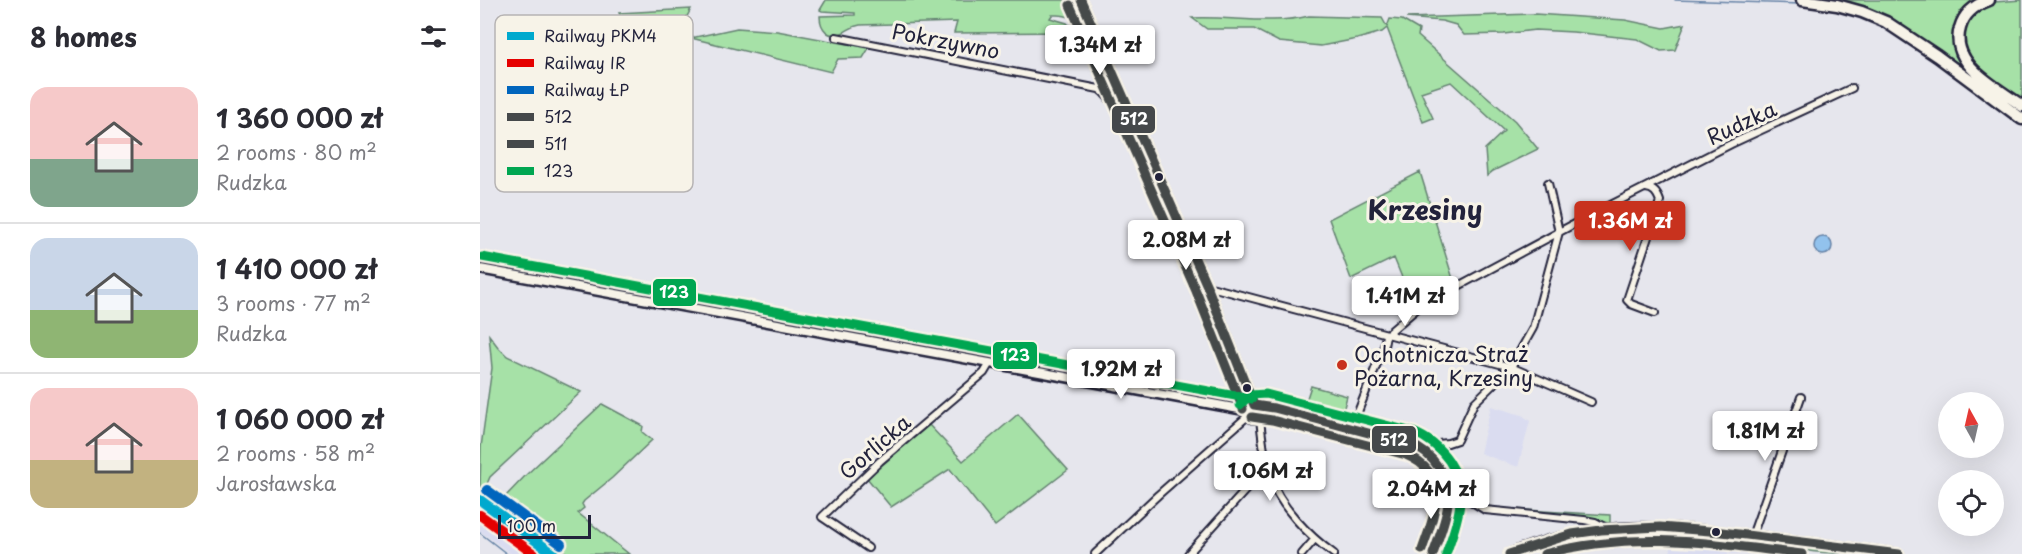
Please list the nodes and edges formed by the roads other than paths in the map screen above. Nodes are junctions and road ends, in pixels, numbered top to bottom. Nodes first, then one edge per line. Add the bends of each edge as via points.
1 (1081, 0) edge
2 (1802, 0) edge
3 (1989, 0) edge
4 (836, 37) dead end
5 (1852, 88) dead end
6 (2022, 106) edge
7 (2022, 119) edge
8 (1149, 153) junction
9 (1548, 183) dead end
10 (1645, 188) junction
11 (1559, 232) junction
12 (480, 269) edge
13 (1207, 286) junction
14 (1655, 314) dead end
15 (1386, 335) junction
16 (990, 363) junction
17 (1511, 367) junction
18 (1801, 397) dead end
19 (1591, 402) dead end
20 (1254, 410) junction
21 (1260, 419) joint
22 (1352, 428) junction
23 (1418, 446) junction
24 (1268, 470) junction
25 (1450, 488) junction
26 (1606, 528) junction
27 (1752, 536) junction
28 (1314, 540) junction
29 (868, 548) dead end
30 (1095, 554) edge
31 (1188, 554) edge
32 (1302, 554) edge
33 (1334, 554) edge
34 (1433, 554) edge
35 (1509, 554) edge
36 (1899, 554) edge

1 - 8 street
2 - 7 highway via 1837,5 1886,22
3 - 6 highway via 1974,7 1964,18 1960,49 1974,70
4 - 8 street, Pokrzywno via 1099,89 1109,98 1132,138 1133,154
5 - 10 street, Rudzka
8 - 13 street
9 - 11 street
10 - 11 street, Rudzka
10 - 14 street via 1652,189 1660,201 1628,300
11 - 15 street, Rudzka via 1419,307
11 - 17 street via 1533,328
12 - 16 street
13 - 15 street
13 - 20 street
15 - 17 street
15 - 22 street
16 - 20 street
16 - 29 street, Gorlicka via 984,373 888,453 822,517
17 - 19 street
17 - 23 street via 1474,403 1457,440
18 - 27 street
20 - 21 street via 1264,415
20 - 22 street via 1274,408
20 - 30 street
21 - 24 street
22 - 23 street
23 - 25 street via 1439,466
24 - 28 street via 1281,499
24 - 31 street
25 - 26 street via 1485,510 1584,520
25 - 34 street
26 - 27 street via 1683,527
26 - 35 street via 1552,539
27 - 36 street
28 - 32 street
28 - 33 street

